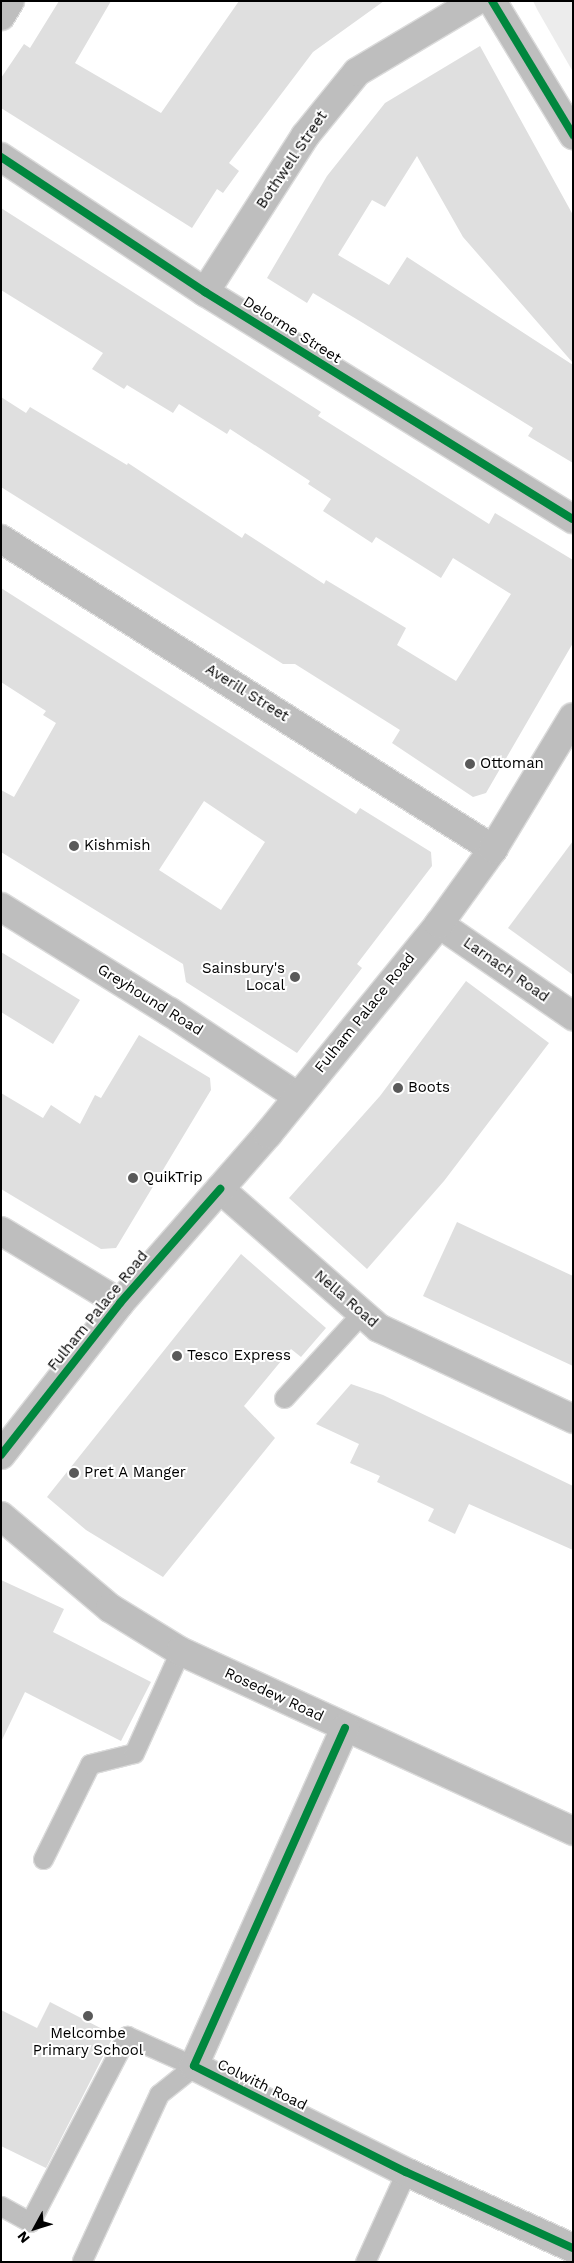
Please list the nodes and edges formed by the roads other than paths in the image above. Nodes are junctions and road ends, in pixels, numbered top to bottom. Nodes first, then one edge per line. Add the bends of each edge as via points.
1 (10, 1) edge
2 (476, 1) edge
3 (492, 1) edge
4 (1, 16) edge
5 (573, 135) edge
6 (1, 157) edge
7 (205, 292) junction
8 (573, 519) edge
9 (1, 539) edge
10 (573, 717) edge
11 (493, 848) junction
12 (1, 907) edge
13 (439, 924) junction
14 (573, 1016) edge
15 (297, 1096) junction
16 (220, 1189) junction
17 (1, 1231) edge
18 (120, 1303) junction
19 (362, 1313) junction
20 (284, 1398) dead end
21 (573, 1419) edge
22 (1, 1455) edge
23 (1, 1516) edge
24 (180, 1651) junction
25 (346, 1728) junction
26 (573, 1831) edge
27 (42, 1859) dead end
28 (194, 2066) junction
29 (406, 2172) junction
30 (1, 2206) edge
31 (573, 2248) edge
32 (82, 2261) edge
33 (365, 2262) edge

1 - 4 street
2 - 7 street, Bothwell Street via 357,72 305,136
3 - 5 street
6 - 7 street, Delorme Street
7 - 8 street, Delorme Street
9 - 11 street, Averill Street
10 - 11 street, Fulham Palace Road
11 - 13 street, Fulham Palace Road
12 - 15 street, Greyhound Road
13 - 14 street, Larnach Road
13 - 15 street, Fulham Palace Road
15 - 16 street, Fulham Palace Road
16 - 18 street, Fulham Palace Road
16 - 19 street, Nella Road
17 - 18 street
18 - 22 street, Fulham Palace Road
19 - 20 lane
19 - 21 street, Nella Road via 379,1328
23 - 24 street, Rosedew Road via 110,1608
24 - 25 street, Rosedew Road
24 - 27 lane via 134,1753 90,1764
25 - 26 street, Rosedew Road
25 - 28 street, Colwith Road
28 - 29 street, Colwith Road
28 - 30 lane via 127,2036 30,2222
28 - 32 lane via 159,2094
29 - 31 street, Colwith Road
29 - 33 lane

